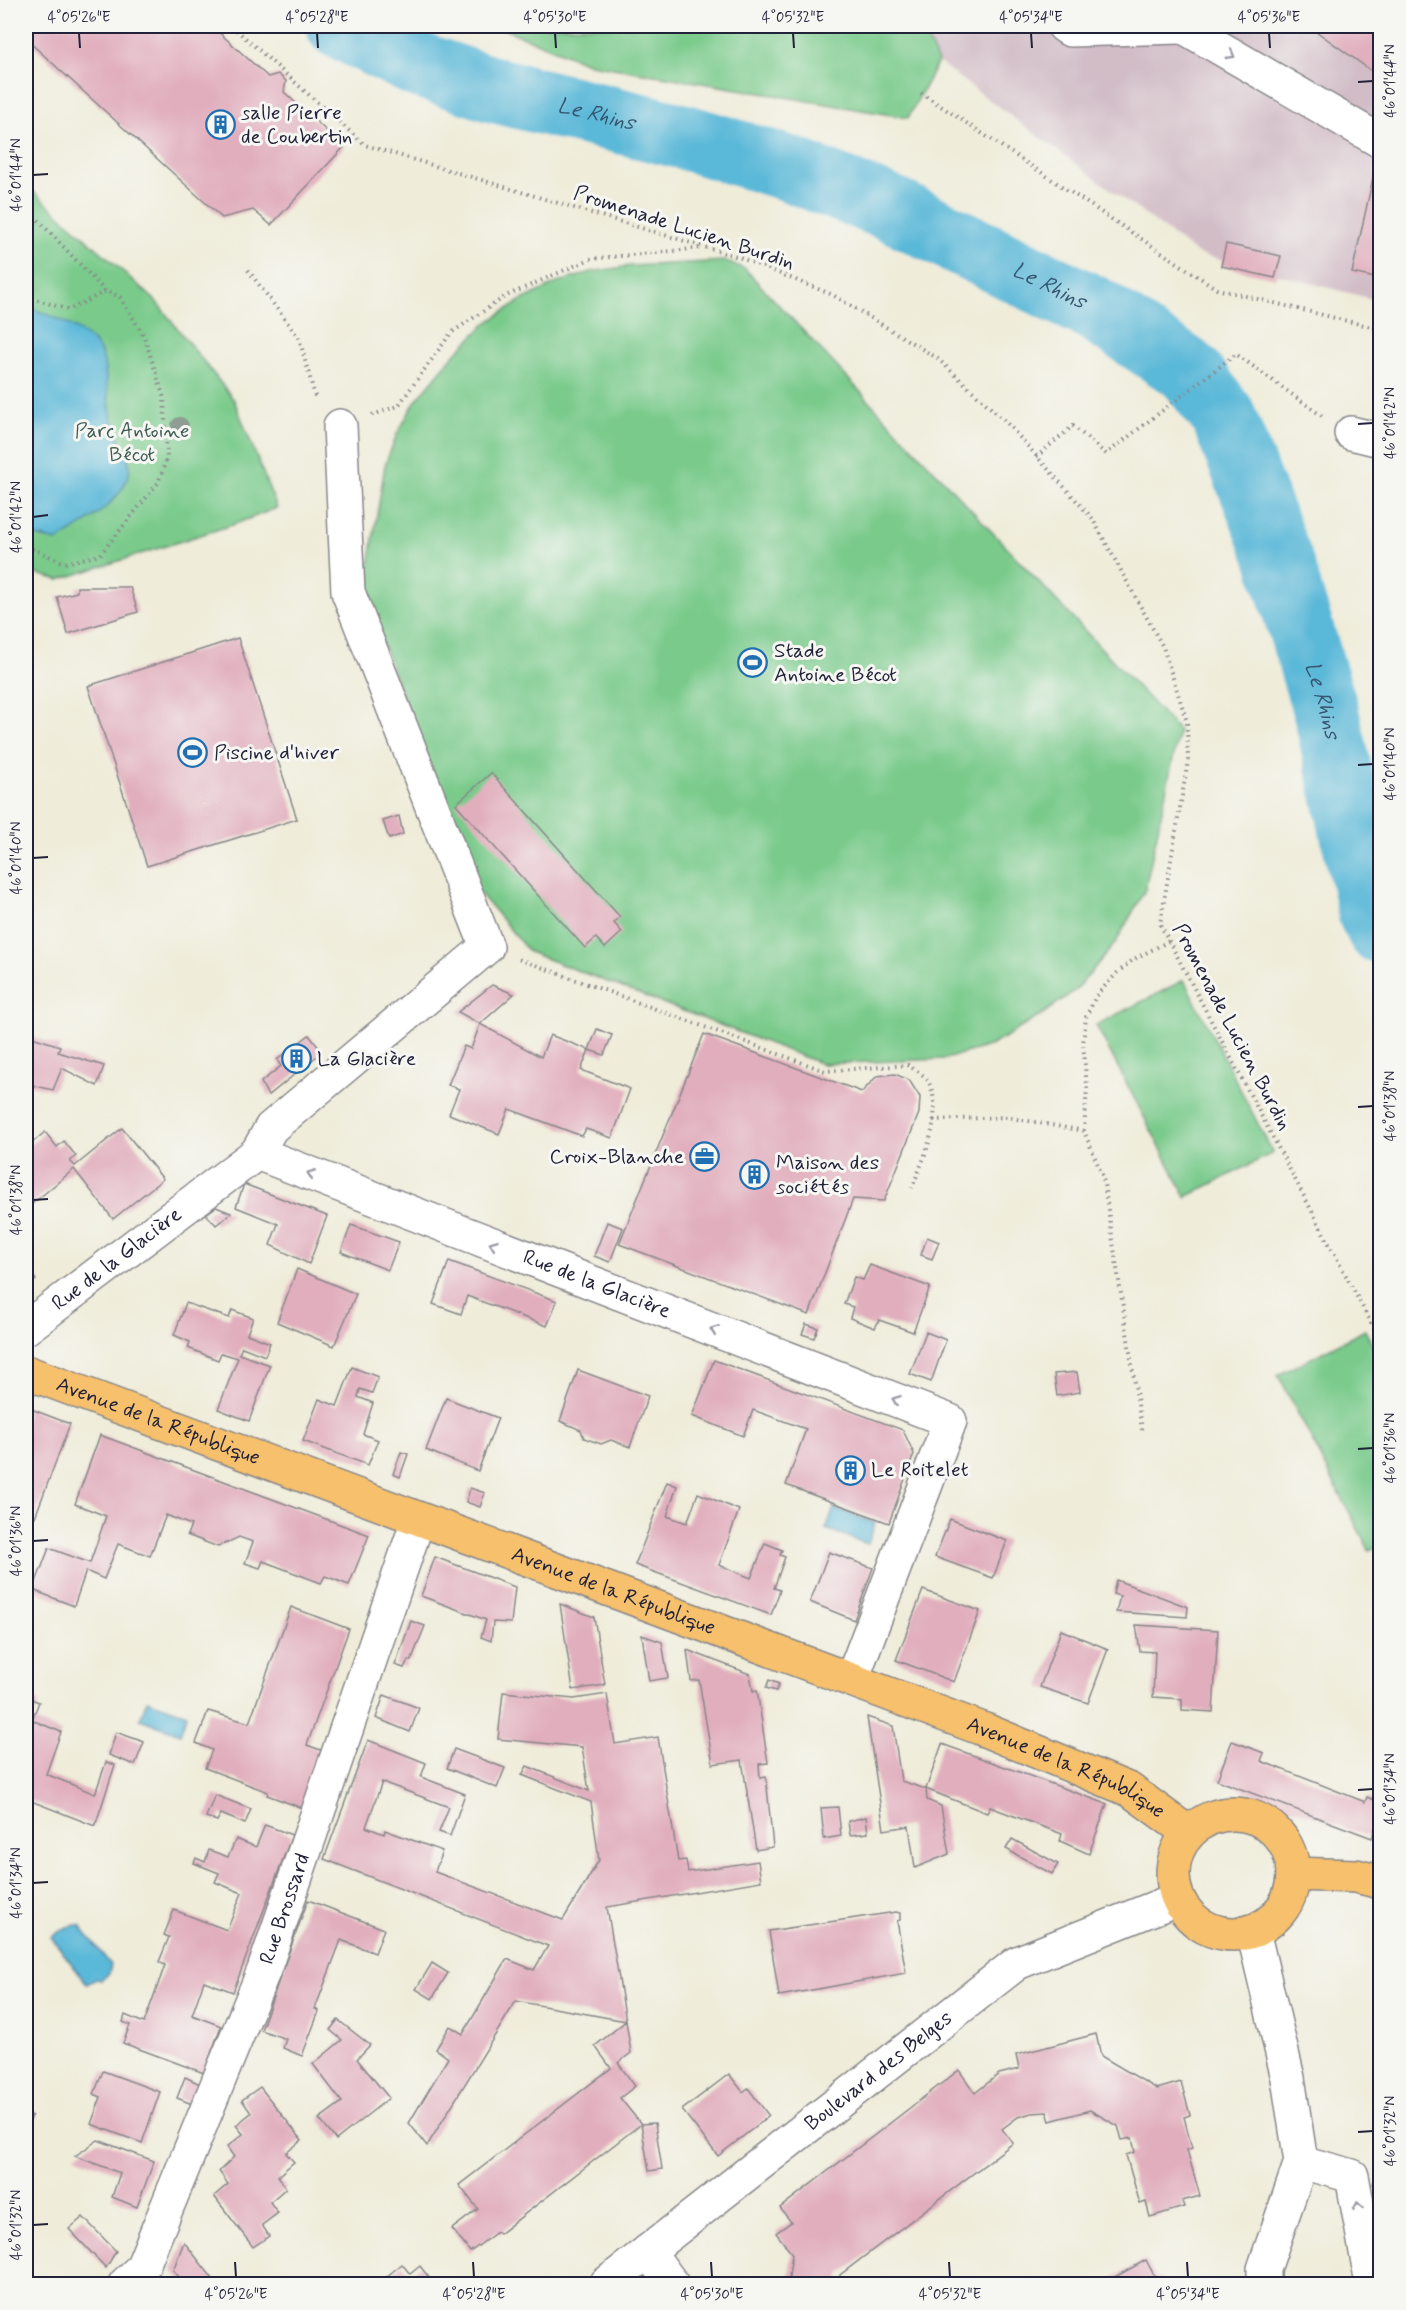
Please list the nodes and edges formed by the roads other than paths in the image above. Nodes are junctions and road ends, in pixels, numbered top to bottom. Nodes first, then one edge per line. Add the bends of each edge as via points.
1 (1064, 26) edge
2 (1182, 26) edge
3 (1380, 141) edge
4 (340, 426) road end
5 (257, 1153) junction
6 (26, 1328) edge
7 (26, 1372) edge
8 (418, 1520) junction
9 (852, 1680) junction
10 (1189, 1833) junction
11 (1293, 1874) junction
12 (1380, 1882) edge
13 (1178, 1899) junction
14 (1253, 1931) junction
15 (1301, 2162) junction
16 (648, 2251) junction
17 (125, 2284) edge
18 (606, 2284) edge
19 (672, 2284) edge
20 (1264, 2284) edge
21 (1372, 2284) edge

1 - 2 street via 1070,30
2 -> 3 street
4 - 5 street via 348,592 487,947 271,1128
5 - 6 street, Rue de la Glacière
9 -> 5 street, Rue de la Glacière via 950,1421
7 - 8 main road, Avenue de la République
8 - 9 main road, Avenue de la République
8 - 17 street, Rue Brossard via 264,1970 142,2268
9 - 10 main road, Avenue de la République via 1130,1790
10 - 11 main road via 1220,1815 1255,1818 1282,1840 1291,1856
10 - 13 main road via 1173,1864 1172,1882
11 - 12 main road via 1356,1876
11 - 14 main road via 1282,1909 1269,1923
13 - 14 main road via 1201,1926 1235,1935
13 - 16 street, Boulevard des Belges via 1017,1963
14 - 15 street via 1288,2078
15 - 20 street via 1264,2269
21 -> 15 street via 1352,2176
16 - 18 street, Boulevard des Belges
16 - 19 street

